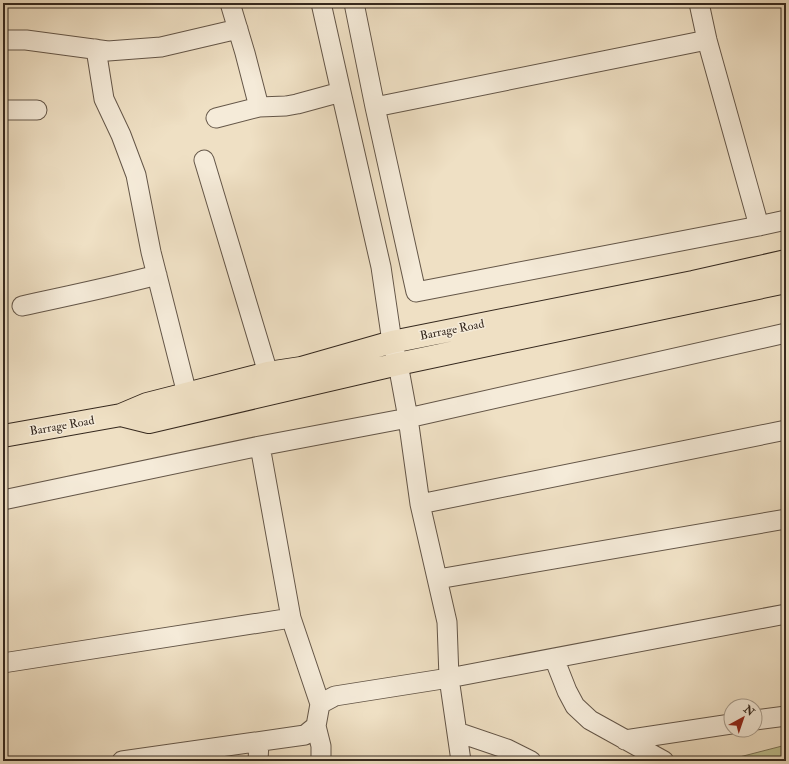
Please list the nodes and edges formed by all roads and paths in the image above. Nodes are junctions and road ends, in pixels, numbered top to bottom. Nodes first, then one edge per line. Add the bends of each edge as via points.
1 (230, 3) edge
2 (321, 3) edge
3 (354, 3) edge
4 (699, 3) edge
5 (238, 29) junction
6 (3, 40) edge
7 (707, 40) junction
8 (96, 49) junction
9 (341, 92) junction
10 (259, 107) junction
11 (375, 107) junction
12 (3, 110) edge
13 (37, 110) dead end
14 (216, 118) dead end
15 (204, 160) dead end
16 (786, 220) edge
17 (759, 226) junction
18 (786, 261) edge
19 (157, 275) junction
20 (786, 282) edge
21 (22, 306) dead end
22 (786, 333) edge
23 (392, 342) junction
24 (398, 364) junction
25 (268, 373) junction
26 (187, 394) junction
27 (121, 415) junction
28 (408, 418) junction
29 (786, 430) edge
30 (3, 436) edge
31 (260, 446) junction
32 (3, 500) edge
33 (420, 504) junction
34 (786, 519) edge
35 (438, 578) junction
36 (786, 614) edge
37 (291, 618) junction
38 (554, 658) junction
39 (3, 663) edge
40 (449, 678) junction
41 (320, 704) junction
42 (786, 716) edge
43 (763, 719) edge
44 (723, 725) edge
45 (316, 726) junction
46 (457, 732) junction
47 (625, 740) junction
48 (259, 742) junction
49 (122, 761) edge
50 (258, 761) edge
51 (322, 761) edge
52 (461, 761) edge
53 (531, 761) edge
54 (664, 761) edge

1 - 5 street
2 - 9 street
3 - 11 street
4 - 7 street
5 - 8 street via 161,47 108,51
5 - 10 street
6 - 8 street via 26,40
7 - 11 street
7 - 17 street
8 - 19 street via 104,99 136,175
9 - 10 street via 297,104
9 - 23 street via 381,267
10 - 14 street
11 - 17 street via 416,292
12 - 13 street
15 - 25 street
16 - 17 street
18 - 23 main road, Barrage Road
19 - 21 street
19 - 26 street
20 - 24 main road, Barrage Road
22 - 28 street
23 - 24 street
23 - 25 main road, Barrage Road via 301,368
24 - 27 main road, Barrage Road via 149,422
24 - 28 street
25 - 26 main road, Barrage Road
26 - 27 main road, Barrage Road via 148,404
27 - 30 main road, Barrage Road
28 - 31 street
28 - 33 street
29 - 33 street
31 - 32 street
31 - 37 street
33 - 35 street
34 - 35 street
35 - 40 street via 447,622
36 - 38 street
37 - 39 street
37 - 41 street
38 - 40 street
38 - 47 street via 575,706 590,720
40 - 41 street via 335,696
40 - 46 street
41 - 45 street
42 - 43 street
44 - 47 street
45 - 48 street via 305,735
45 - 51 street
46 - 52 street
46 - 53 street via 507,749
47 - 54 street
48 - 49 street
48 - 50 street

